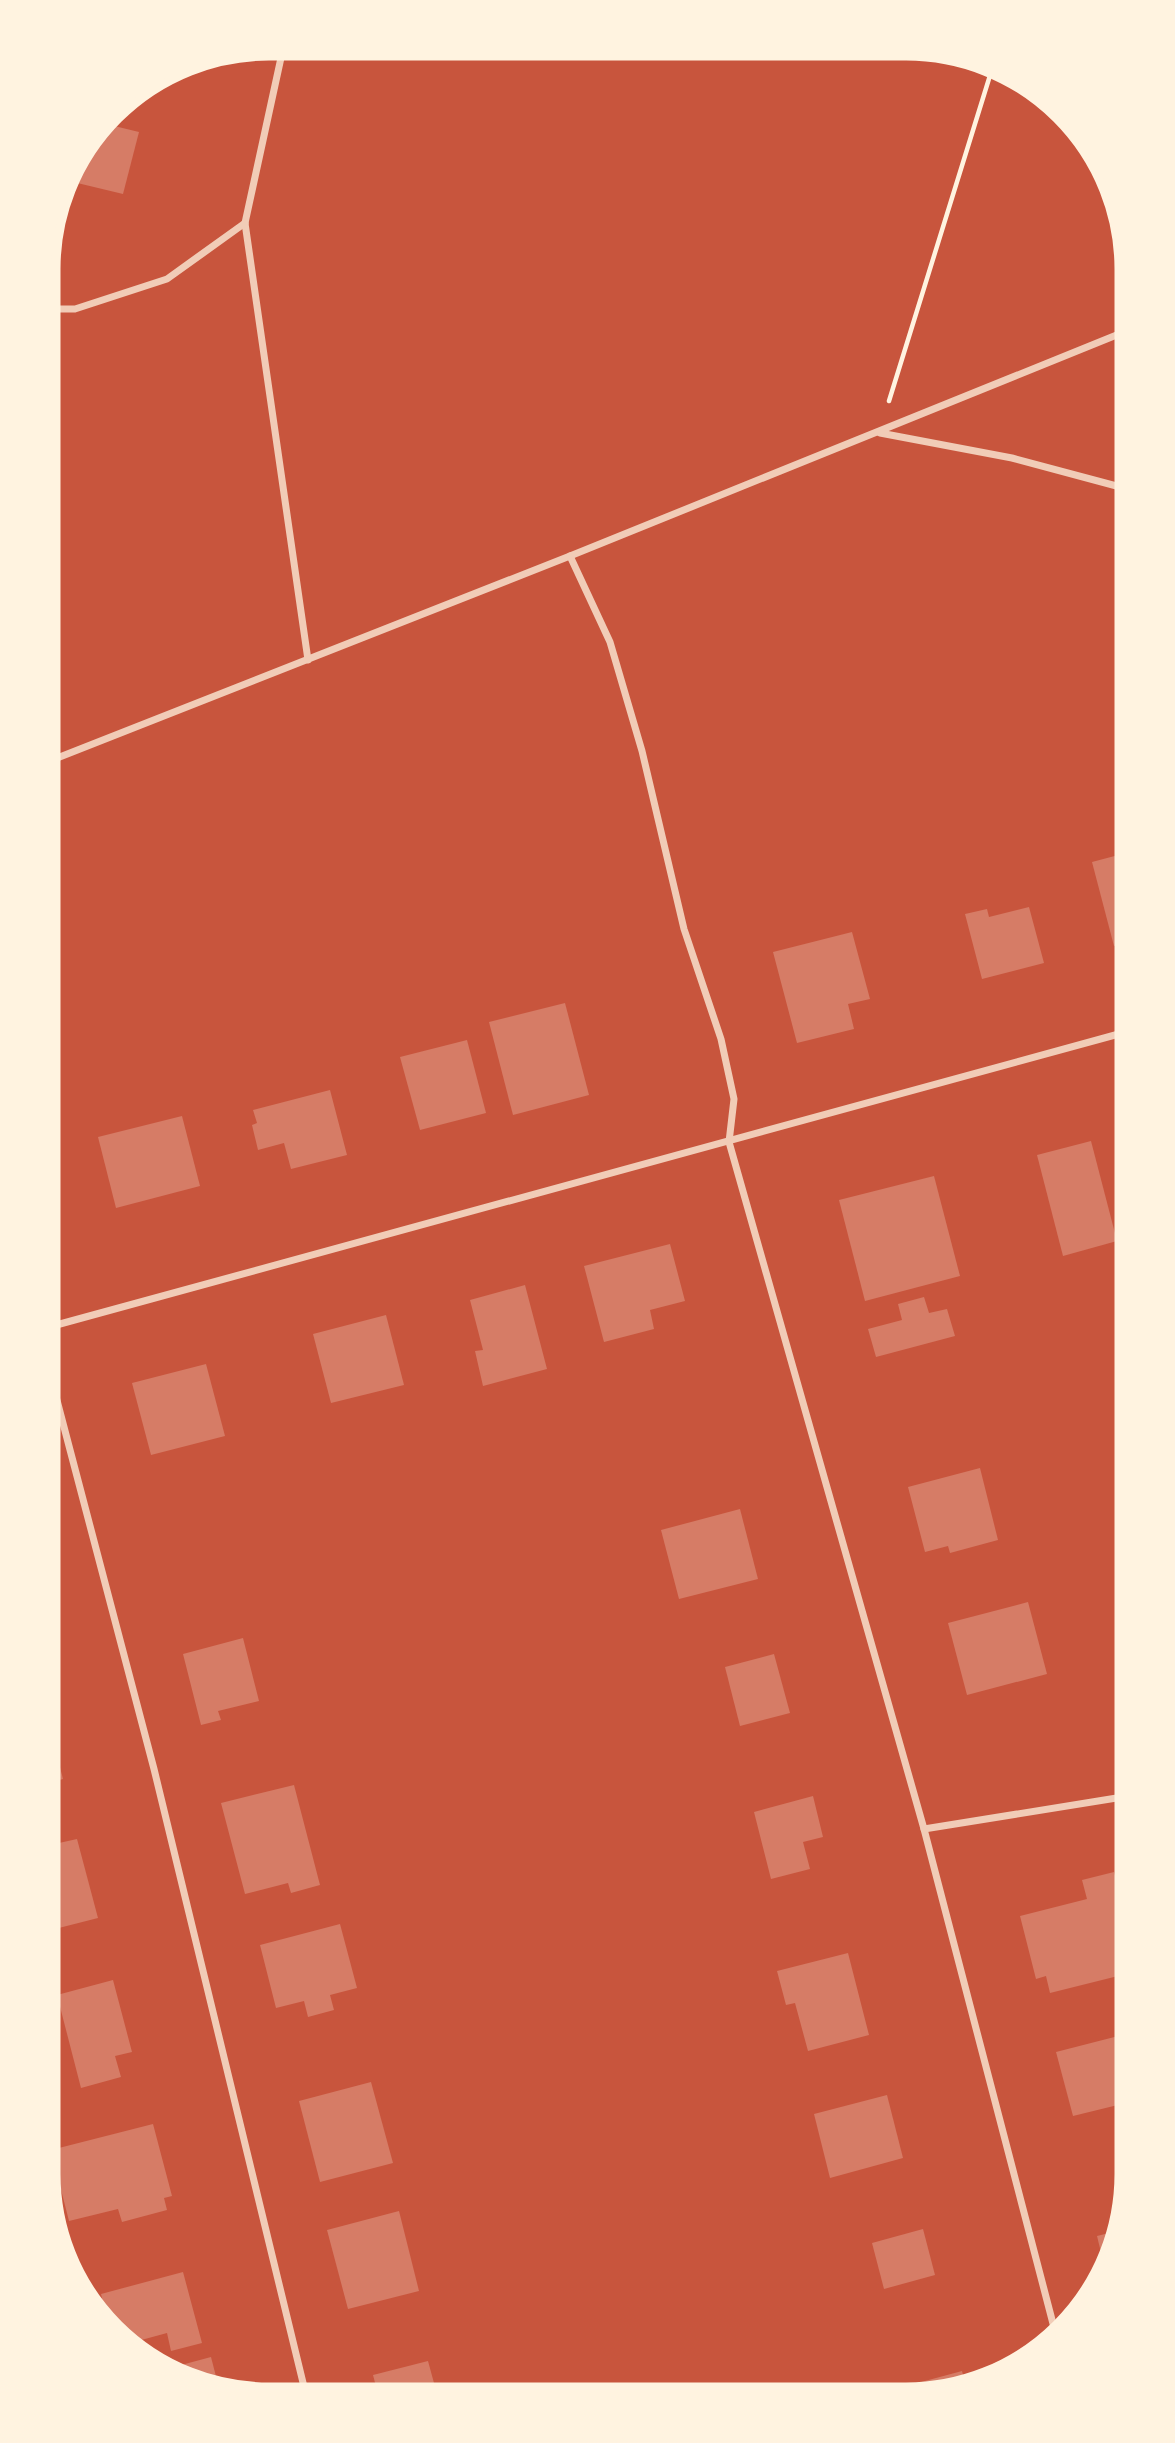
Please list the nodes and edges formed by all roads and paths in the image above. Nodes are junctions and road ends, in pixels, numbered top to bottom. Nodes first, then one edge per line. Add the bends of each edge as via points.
1 (281, 56) edge
2 (991, 74) edge
3 (245, 223) junction
4 (56, 309) edge
5 (1119, 334) edge
6 (880, 432) junction
7 (1119, 486) edge
8 (570, 556) junction
9 (308, 660) junction
10 (56, 758) edge
11 (1119, 1034) edge
12 (729, 1142) junction
13 (56, 1325) edge
14 (56, 1397) edge
15 (1119, 1799) edge
16 (923, 1829) junction
17 (1053, 2328) edge
18 (304, 2387) edge

1 - 3 street
2 - 6 path
3 - 4 street via 167,279 75,309
3 - 9 street
5 - 6 street
6 - 7 street via 1012,458
6 - 8 street
8 - 9 street
8 - 12 street via 610,642 642,751 684,929 734,1099
9 - 10 street
11 - 12 street
12 - 13 street
12 - 16 street
14 - 18 street via 154,1769
15 - 16 street
16 - 17 street

